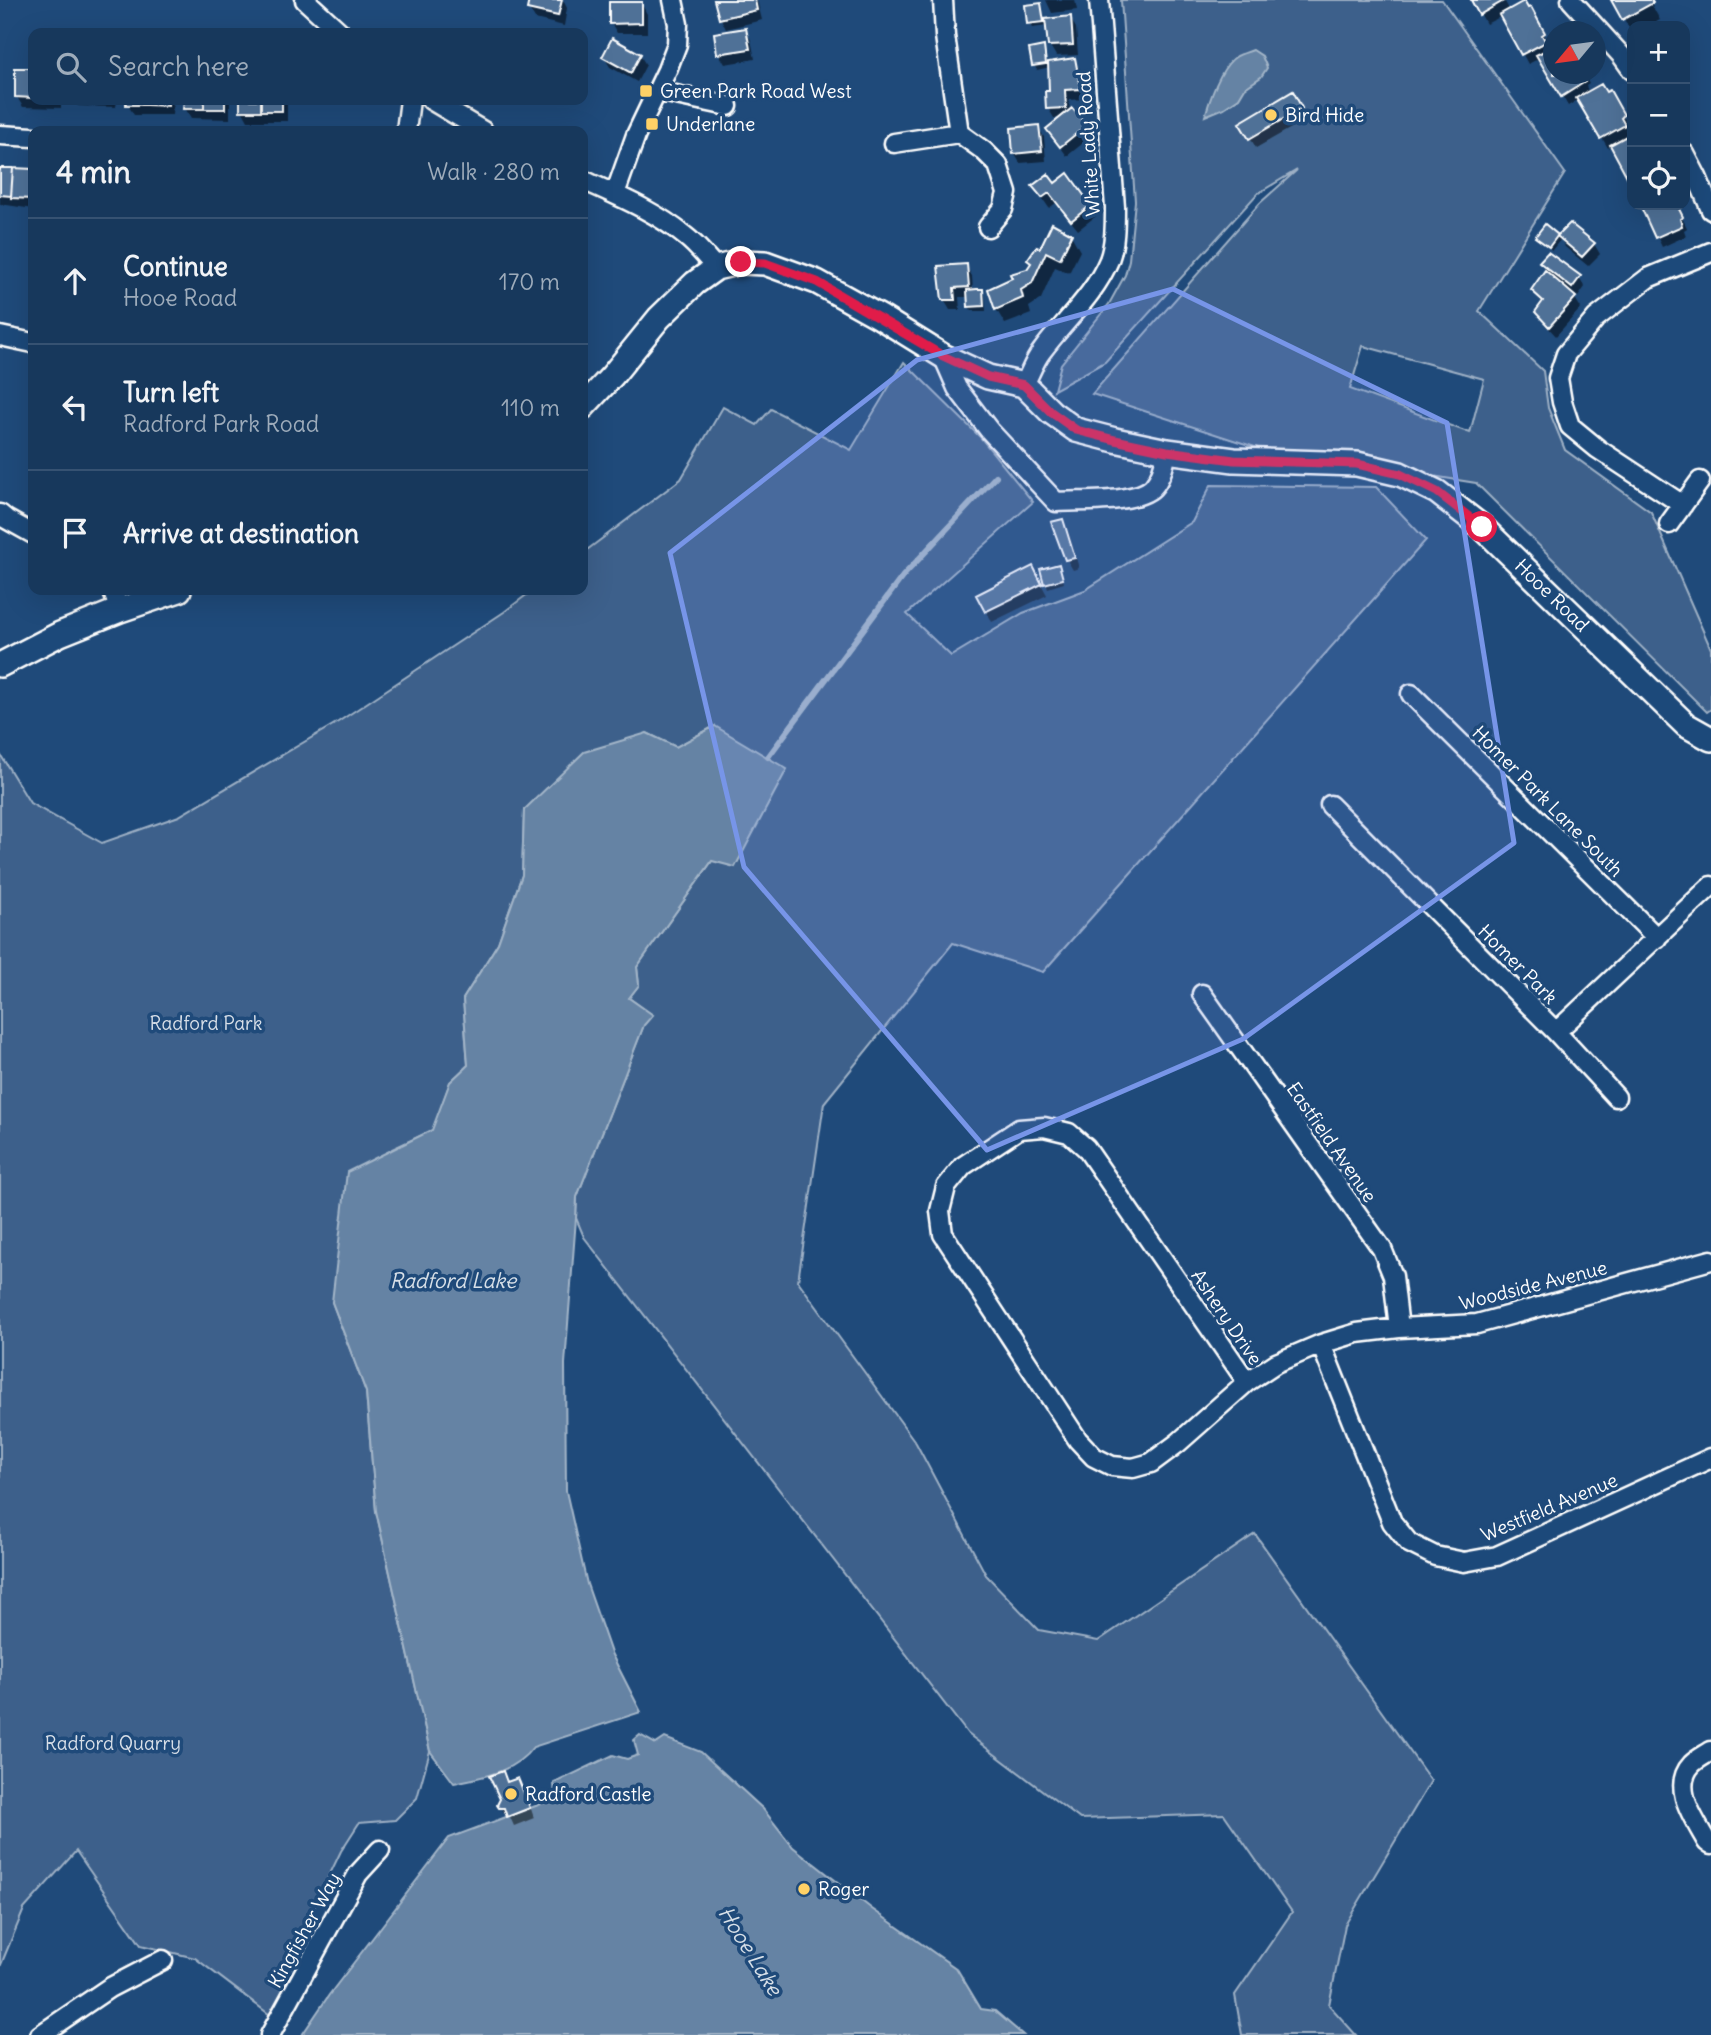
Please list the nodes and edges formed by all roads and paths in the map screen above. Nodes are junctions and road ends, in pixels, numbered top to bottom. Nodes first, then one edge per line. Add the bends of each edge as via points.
1 (305, 0) edge
2 (673, 0) edge
3 (943, 0) edge
4 (1099, 0) edge
5 (1571, 0) edge
6 (336, 28) edge
7 (1627, 63) edge
8 (657, 91) junction
9 (409, 105) edge
10 (439, 105) edge
11 (727, 106) dead end
12 (407, 126) edge
13 (475, 126) edge
14 (959, 133) junction
15 (0, 135) edge
16 (28, 136) edge
17 (894, 143) dead end
18 (1690, 164) edge
19 (588, 182) edge
20 (615, 194) junction
21 (1711, 210) edge
22 (988, 227) dead end
23 (1711, 252) edge
24 (716, 268) junction
25 (0, 336) edge
26 (28, 341) edge
27 (943, 356) junction
28 (1024, 385) junction
29 (588, 402) edge
30 (1167, 451) junction
31 (1700, 481) dead end
32 (1683, 505) junction
33 (0, 514) edge
34 (1669, 524) dead end
35 (28, 531) edge
36 (147, 595) edge
37 (116, 600) edge
38 (0, 665) edge
39 (1410, 694) dead end
40 (1711, 739) edge
41 (1330, 805) dead end
42 (1711, 886) edge
43 (1657, 938) junction
44 (1202, 994) dead end
45 (1556, 1032) junction
46 (1616, 1097) dead end
47 (1711, 1261) edge
48 (1399, 1328) junction
49 (1321, 1344) junction
50 (1247, 1382) junction
51 (1711, 1458) edge
52 (1711, 1751) edge
53 (1711, 1845) edge
54 (380, 1850) dead end
55 (163, 1960) dead end
56 (40, 2035) edge
57 (270, 2035) edge

1 - 6 street
2 - 8 street via 677,44
3 - 14 street
4 - 28 street, White Lady Road via 1115,235 1100,276 1040,354
5 - 7 street
8 - 11 street
8 - 20 street
9 - 12 street
10 - 13 street
14 - 17 street
14 - 22 street via 998,165 1007,193 1003,209
15 - 16 street
18 - 21 street
19 - 20 street
20 - 24 street via 686,236
23 - 32 street via 1648,278 1596,318 1566,354 1558,378 1570,426
24 - 27 street via 765,263 817,282
24 - 29 street via 659,318
25 - 26 street
27 - 28 street via 988,377
27 - 30 street via 957,388 989,430 1056,502 1142,495 1155,485
28 - 30 street, Hooe Road via 1076,430
30 - 40 street, Hooe Road via 1234,460 1357,464 1400,474 1437,492 1482,527 1686,725
31 - 32 street
32 - 34 street
33 - 35 street
36 - 37 street
37 - 38 street
39 - 43 street, Homer Park Lane South
41 - 45 street, Homer Park
42 - 43 street, Homer Park
43 - 45 street, Homer Park
44 - 48 street, Eastfield Avenue via 1382,1250 1393,1276
45 - 46 street
47 - 48 street, Woodside Avenue via 1477,1324
48 - 49 street, Woodside Avenue via 1357,1333
49 - 50 street, Woodside Avenue via 1276,1363
49 - 51 street, Westfield Avenue via 1392,1522 1409,1543 1435,1556 1464,1562 1497,1556
50 - 50 street, Ashery Drive via 1151,1464 1112,1466 1094,1457 1078,1440 943,1234 940,1211 946,1187 963,1166 1019,1129 1044,1127 1069,1133 1087,1148
52 - 53 street via 1692,1763 1682,1790
54 - 57 street, Kingfisher Way via 358,1874
55 - 56 street via 108,1988

